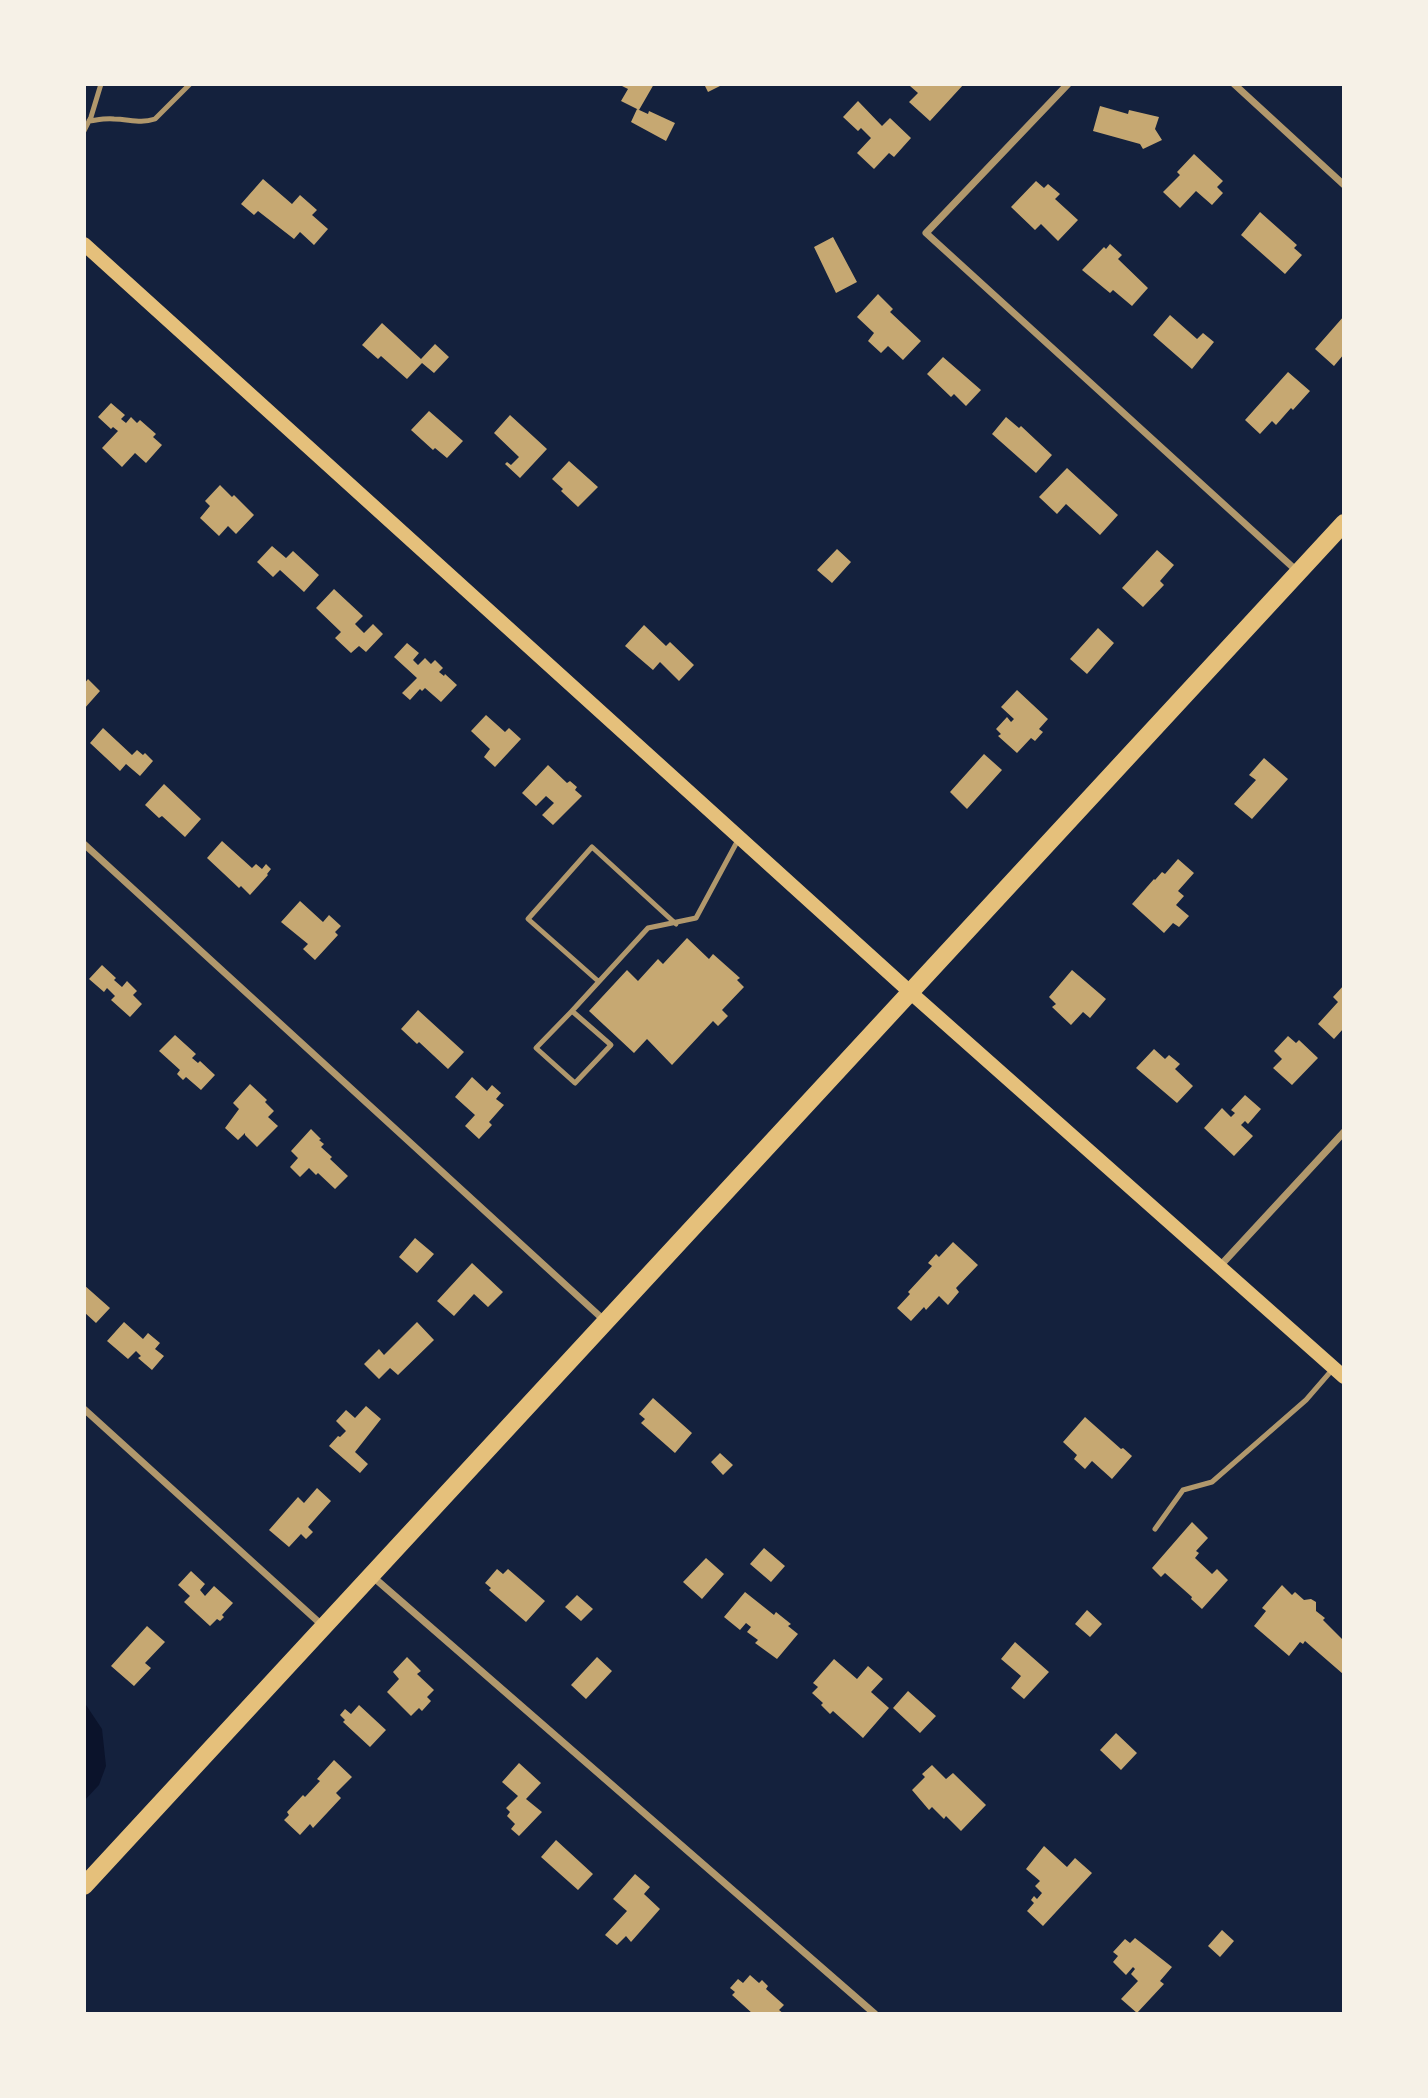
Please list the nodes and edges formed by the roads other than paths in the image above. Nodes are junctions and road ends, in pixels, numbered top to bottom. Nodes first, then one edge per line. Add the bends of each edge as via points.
1 (101, 84) edge
2 (190, 84) edge
3 (1068, 84) edge
4 (1234, 84) edge
5 (89, 121) junction
6 (84, 131) edge
7 (1344, 185) edge
8 (84, 244) edge
9 (1344, 523) edge
10 (1298, 572) junction
11 (739, 837) junction
12 (84, 844) edge
13 (676, 923) junction
14 (598, 981) junction
15 (910, 992) junction
16 (572, 1011) junction
17 (1344, 1132) edge
18 (1220, 1266) junction
19 (606, 1321) junction
20 (1339, 1372) edge
21 (84, 1409) edge
22 (1155, 1529) dead end
23 (371, 1575) junction
24 (324, 1627) junction
25 (84, 1886) edge
26 (875, 2014) edge

1 - 5 lane
2 - 5 lane via 155,119
3 - 10 street via 926,233
4 - 7 street
5 - 6 lane
8 - 11 main road
9 - 10 main road
10 - 15 main road
11 - 13 lane via 696,918
11 - 15 main road
12 - 19 street
13 - 14 lane via 648,928
13 - 14 lane via 592,847 528,919
14 - 16 lane
15 - 18 main road
15 - 19 main road
16 - 16 lane via 611,1045 575,1083 536,1048
17 - 18 street
18 - 20 main road
19 - 23 main road
20 - 22 lane via 1212,1482 1183,1490
21 - 24 street
23 - 24 main road
23 - 26 street
24 - 25 main road

